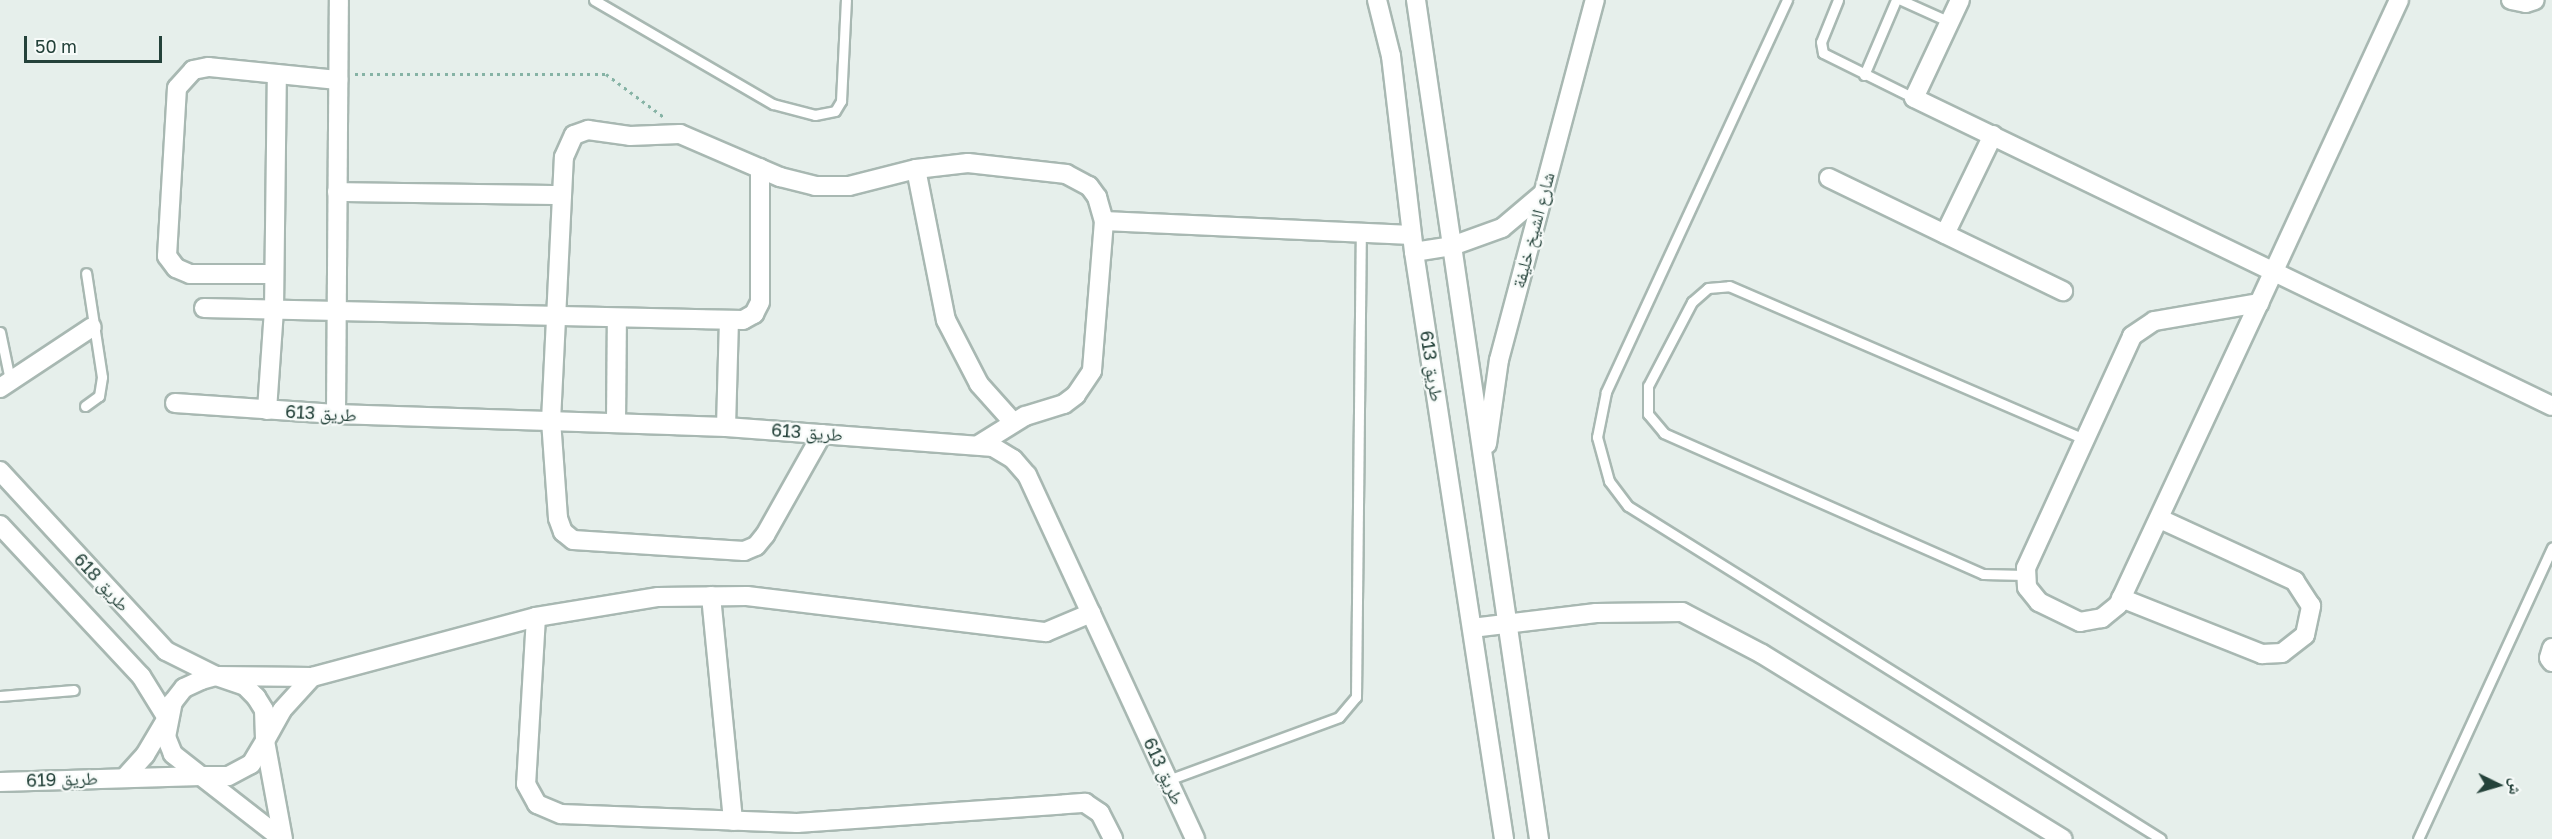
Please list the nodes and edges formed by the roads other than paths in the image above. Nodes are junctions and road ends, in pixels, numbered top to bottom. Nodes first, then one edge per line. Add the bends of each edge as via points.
1 (339, 0) edge
2 (594, 0) edge
3 (846, 0) edge
4 (1377, 0) edge
5 (1416, 0) edge
6 (1595, 0) edge
7 (1787, 0) edge
8 (1838, 0) edge
9 (1896, 0) edge
10 (1901, 0) edge
11 (1960, 0) edge
12 (2399, 0) edge
13 (2511, 0) edge
14 (2535, 0) edge
15 (1950, 22) junction
16 (277, 74) junction
17 (1864, 75) junction
18 (338, 77) junction
19 (1914, 98) junction
20 (1992, 135) junction
21 (760, 168) junction
22 (916, 169) junction
23 (1828, 178) dead end
24 (337, 192) junction
25 (1543, 194) junction
26 (562, 195) junction
27 (1104, 221) junction
28 (1361, 232) junction
29 (1945, 234) junction
30 (1413, 243) junction
31 (1452, 246) junction
32 (2273, 272) junction
33 (86, 273) dead end
34 (274, 274) junction
35 (2063, 291) dead end
36 (2259, 303) junction
37 (204, 308) dead end
38 (274, 310) junction
39 (336, 311) junction
40 (554, 316) junction
41 (617, 318) junction
42 (729, 321) junction
43 (92, 327) junction
44 (0, 332) edge
45 (5, 384) edge
46 (175, 403) dead end
47 (85, 406) dead end
48 (2552, 406) edge
49 (267, 410) junction
50 (336, 414) junction
51 (551, 421) junction
52 (1013, 422) junction
53 (616, 423) junction
54 (726, 427) junction
55 (822, 434) junction
56 (2084, 439) junction
57 (980, 444) junction
58 (1484, 463) junction
59 (0, 471) edge
60 (2160, 519) junction
61 (0, 525) edge
62 (2552, 547) edge
63 (2025, 575) junction
64 (711, 596) junction
65 (2121, 598) junction
66 (1091, 613) junction
67 (536, 617) junction
68 (1508, 623) junction
69 (1472, 628) junction
70 (2552, 648) edge
71 (2552, 662) edge
72 (216, 676) junction
73 (312, 677) junction
74 (74, 690) dead end
75 (0, 696) edge
76 (167, 718) junction
77 (265, 741) junction
78 (201, 776) junction
79 (125, 777) junction
80 (1168, 780) junction
81 (0, 782) edge
82 (733, 821) junction
83 (283, 839) edge
84 (1113, 839) edge
85 (1195, 839) edge
86 (1504, 839) edge
87 (1539, 839) edge
88 (2063, 839) edge
89 (2161, 839) edge
90 (2418, 839) edge

1 - 18 street
2 - 3 lane via 773,104 815,115 835,111 841,101
4 - 30 street, طريق 613 via 1391,56
5 - 31 street, طريق 613
6 - 25 street, شارع الشيخ خليفة
7 - 89 lane via 1604,399 1598,437 1606,474 1628,506
8 - 17 lane via 1821,48 1827,58
9 - 17 lane
10 - 15 lane
11 - 15 street
12 - 32 street
13 - 14 street
15 - 19 street
16 - 18 street
16 - 34 street
16 - 34 street via 201,68 181,81 174,96 166,242 171,262 182,272
17 - 19 lane
18 - 24 street
19 - 20 street
20 - 29 street
20 - 32 street
21 - 22 street via 797,182 833,187
21 - 26 street via 694,138 669,133 630,136 580,131 565,149
21 - 42 street via 760,302 749,318
22 - 27 street via 991,163 1066,174 1089,186
22 - 52 street via 946,320 979,384
23 - 29 street
24 - 26 street
24 - 39 street
25 - 31 street via 1502,228
25 - 58 street, شارع الشيخ خليفة via 1499,360
26 - 40 street
27 - 28 street
27 - 52 street via 1092,371 1076,395 1064,404
28 - 30 street
28 - 80 lane via 1356,697 1339,717
29 - 35 street
30 - 31 street
30 - 69 street, طريق 613
31 - 58 street, طريق 613
32 - 36 street
32 - 48 street
33 - 43 lane
34 - 38 street
36 - 56 street via 2154,321 2137,330
36 - 60 street
37 - 38 street
38 - 39 street
38 - 49 street
39 - 40 street
39 - 50 street
40 - 41 street
40 - 51 street
41 - 42 street
41 - 53 street
42 - 54 street
43 - 45 street
43 - 47 lane via 100,352 101,393
44 - 45 lane
46 - 49 street, طريق 613
49 - 50 street, طريق 613
50 - 51 street, طريق 613
51 - 53 street, طريق 613
51 - 55 street via 558,518 563,532 573,540 744,551 756,546 765,535
52 - 57 street
53 - 54 street, طريق 613
54 - 55 street, طريق 613
55 - 57 street, طريق 613
56 - 63 street
56 - 63 lane via 1729,286 1708,288 1692,302 1648,386 1647,414 1664,433 1983,574
57 - 66 street, طريق 613 via 1004,453 1028,475
58 - 68 street, طريق 613
59 - 72 street, طريق 618 via 166,651
60 - 65 street
60 - 65 street via 2295,581 2311,606 2306,635 2282,653 2262,654
61 - 76 street, طريق 618 via 141,676
62 - 90 lane
63 - 65 street via 2035,598 2070,619 2102,618 2111,613
64 - 66 street via 747,596 1046,632
64 - 67 street via 658,597
64 - 82 street
66 - 80 street, طريق 613
67 - 73 street
67 - 82 street via 526,784 537,804 561,814
68 - 69 street
68 - 87 street, طريق 613
68 - 88 street via 1596,613 1682,612 1761,654
69 - 86 street, طريق 613
70 - 71 street
72 - 73 street
72 - 76 street via 184,688
72 - 77 street via 246,686 256,697 264,710
73 - 77 street via 282,710
74 - 75 lane
76 - 78 street via 166,737 173,754
76 - 79 street via 145,755
77 - 78 street via 251,764 240,772
77 - 83 street
78 - 79 street, طريق 619
78 - 83 street
79 - 81 street, طريق 619
80 - 85 street, طريق 613
82 - 84 street via 797,824 1085,803 1100,813

